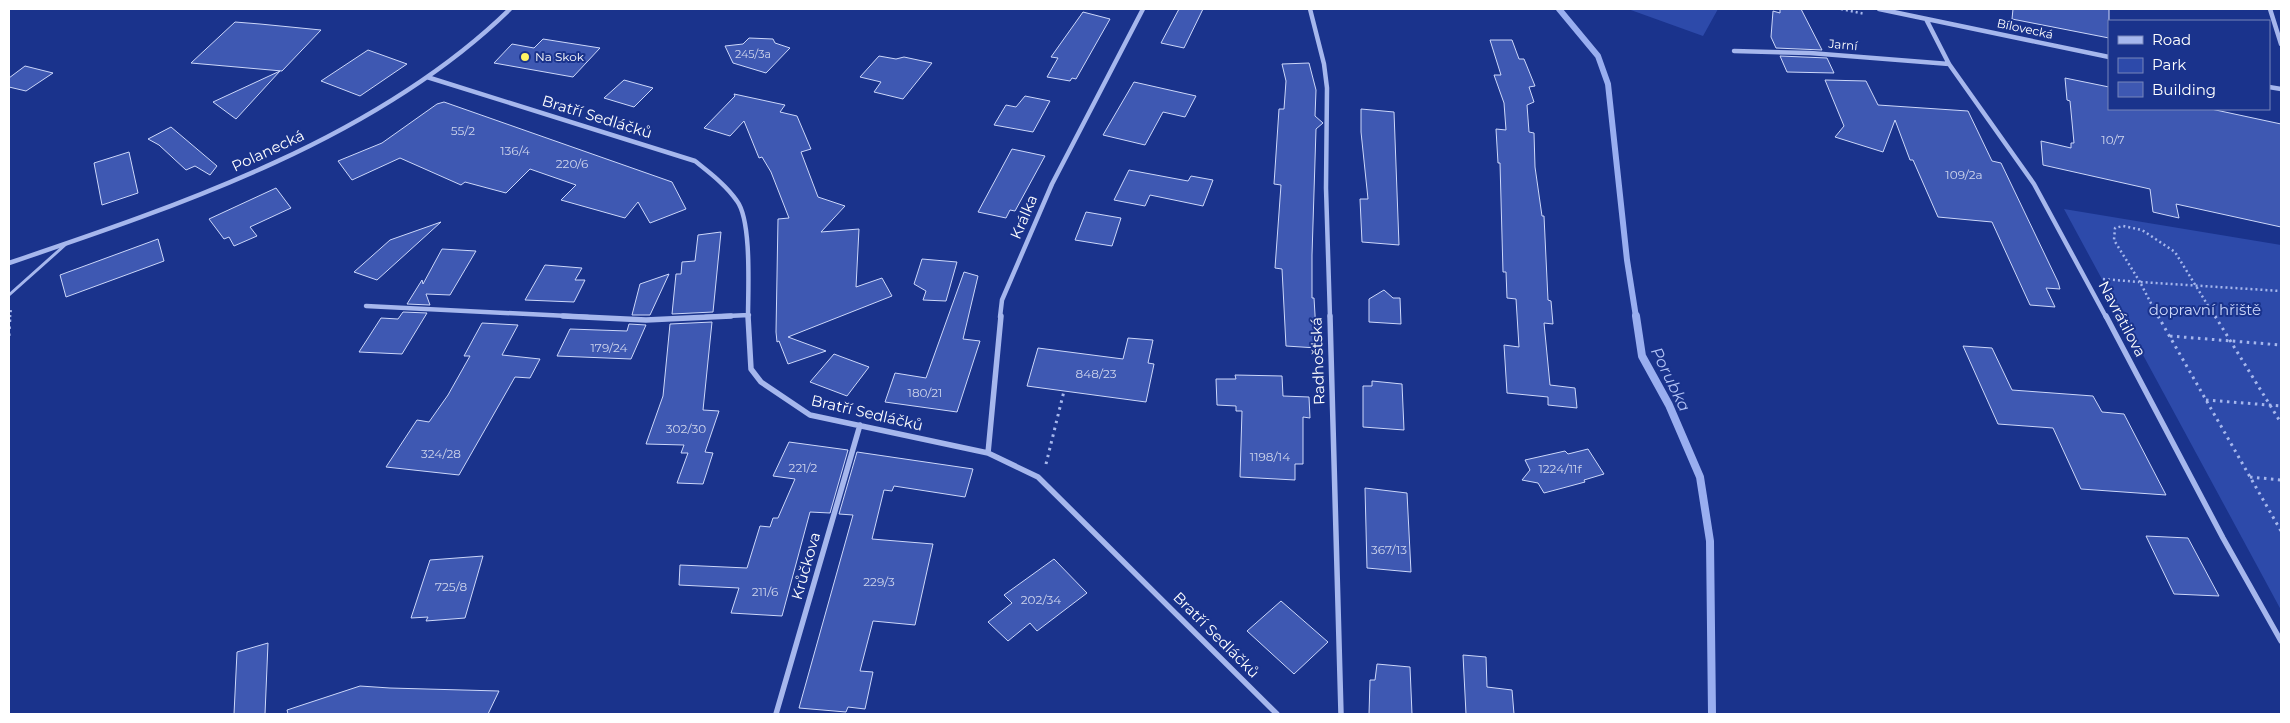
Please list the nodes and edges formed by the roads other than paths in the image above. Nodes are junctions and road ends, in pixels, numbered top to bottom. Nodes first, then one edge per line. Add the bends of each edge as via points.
1 (510, 9) edge
2 (1143, 9) edge
3 (1310, 9) edge
4 (1879, 9) edge
5 (2270, 9) edge
6 (1926, 19) junction
7 (2281, 44) edge
8 (1734, 51) dead end
9 (2108, 57) edge
10 (1949, 64) junction
11 (427, 77) junction
12 (66, 244) junction
13 (9, 263) edge
14 (10, 294) edge
15 (366, 306) dead end
16 (749, 315) junction
17 (860, 425) junction
18 (988, 453) junction
19 (2281, 641) edge
20 (776, 714) edge
21 (1277, 714) edge
22 (1341, 714) edge

1 - 11 street, Polanecká via 472,44
2 - 18 street, Králka via 1052,184 1002,300
3 - 22 street, Radhošťská via 1328,88 1326,188
4 - 6 street, Bílovecká
5 - 7 street
6 - 9 street, Bílovecká
6 - 10 street, Navrátilova
8 - 10 street, Jarní via 1810,53
10 - 19 street, Navrátilova via 2034,184
11 - 12 street, Polanecká via 362,117 253,172
11 - 16 street, Bratří Sedláčků via 696,161 739,203 748,243
12 - 13 street, Polanecká
12 - 14 lane
15 - 16 street via 646,320
16 - 17 street, Bratří Sedláčků via 751,369 761,382 810,415
17 - 18 street, Bratří Sedláčků
17 - 20 street, Krůčkova
18 - 21 street, Bratří Sedláčků via 1038,477

